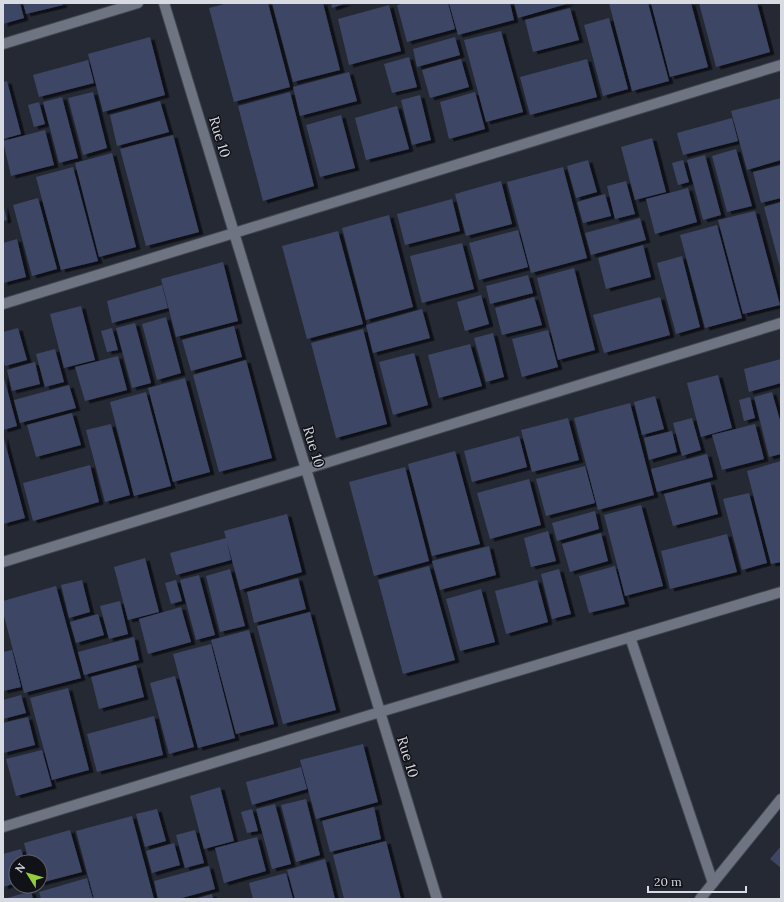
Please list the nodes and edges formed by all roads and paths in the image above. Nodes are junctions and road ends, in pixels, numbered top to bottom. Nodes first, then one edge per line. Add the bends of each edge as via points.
1 (138, 3) edge
2 (164, 3) edge
3 (3, 44) edge
4 (781, 65) edge
5 (234, 232) junction
6 (3, 304) edge
7 (781, 323) edge
8 (306, 469) junction
9 (3, 562) edge
10 (781, 592) edge
11 (630, 637) junction
12 (380, 712) junction
13 (781, 799) edge
14 (3, 827) edge
15 (713, 883) junction
16 (437, 899) edge
17 (700, 899) edge

1 - 3 street
2 - 5 street, Rue 10
4 - 5 street
5 - 6 street
5 - 8 street, Rue 10
7 - 8 street
8 - 9 street
8 - 12 street, Rue 10
10 - 11 street
11 - 12 street
11 - 15 street
12 - 14 street
12 - 16 street, Rue 10
13 - 15 street
15 - 17 street

